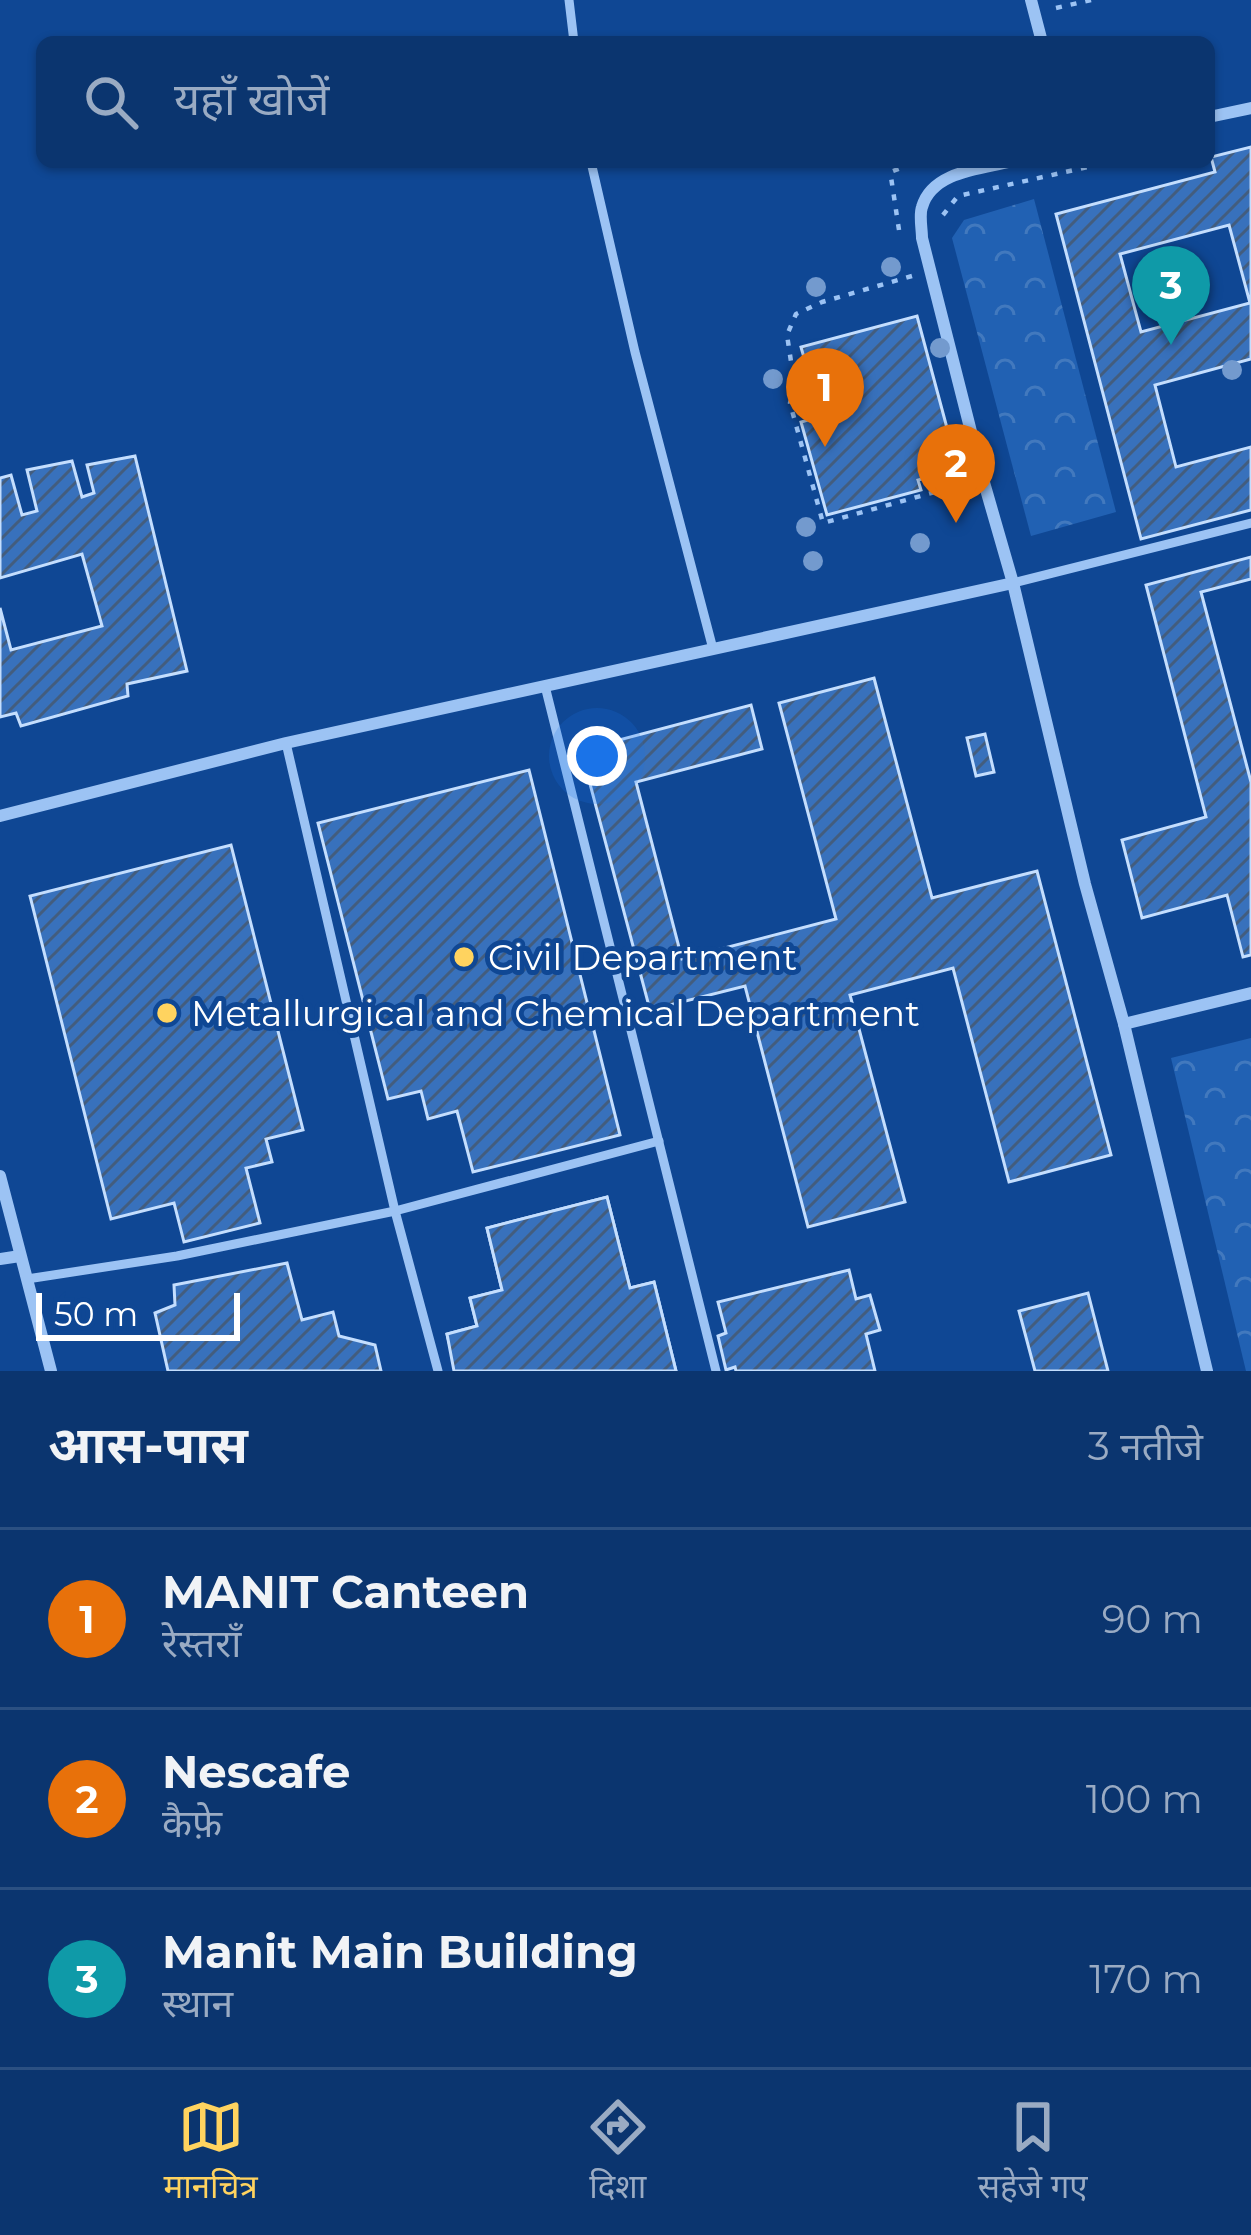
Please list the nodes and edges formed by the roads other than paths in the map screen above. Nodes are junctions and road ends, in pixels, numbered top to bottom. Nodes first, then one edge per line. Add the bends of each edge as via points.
1 (569, 0) edge
2 (1031, 0) edge
3 (573, 36) edge
4 (1040, 36) edge
5 (1251, 108) edge
6 (1215, 116) edge
7 (593, 168) edge
8 (983, 168) edge
9 (1251, 523) edge
10 (1013, 583) junction
11 (713, 649) junction
12 (545, 686) junction
13 (286, 743) junction
14 (0, 816) edge
15 (1251, 994) edge
16 (1124, 1024) junction
17 (659, 1141) junction
18 (0, 1176) edge
19 (395, 1211) junction
20 (20, 1256) junction
21 (0, 1259) edge
22 (27, 1279) junction
23 (51, 1371) edge
24 (438, 1371) edge
25 (716, 1371) edge
26 (1207, 1371) edge

1 - 3 lane
2 - 4 street
5 - 6 street
7 - 11 lane
8 - 10 street via 937,183 922,207 922,238
9 - 10 lane
10 - 11 street
10 - 16 street
11 - 12 street
12 - 13 street
12 - 17 lane
13 - 14 street
13 - 19 lane
15 - 16 street
16 - 26 street
17 - 19 lane
17 - 25 lane
18 - 20 street
19 - 22 lane
19 - 24 lane
20 - 21 street
20 - 22 street
22 - 23 street

